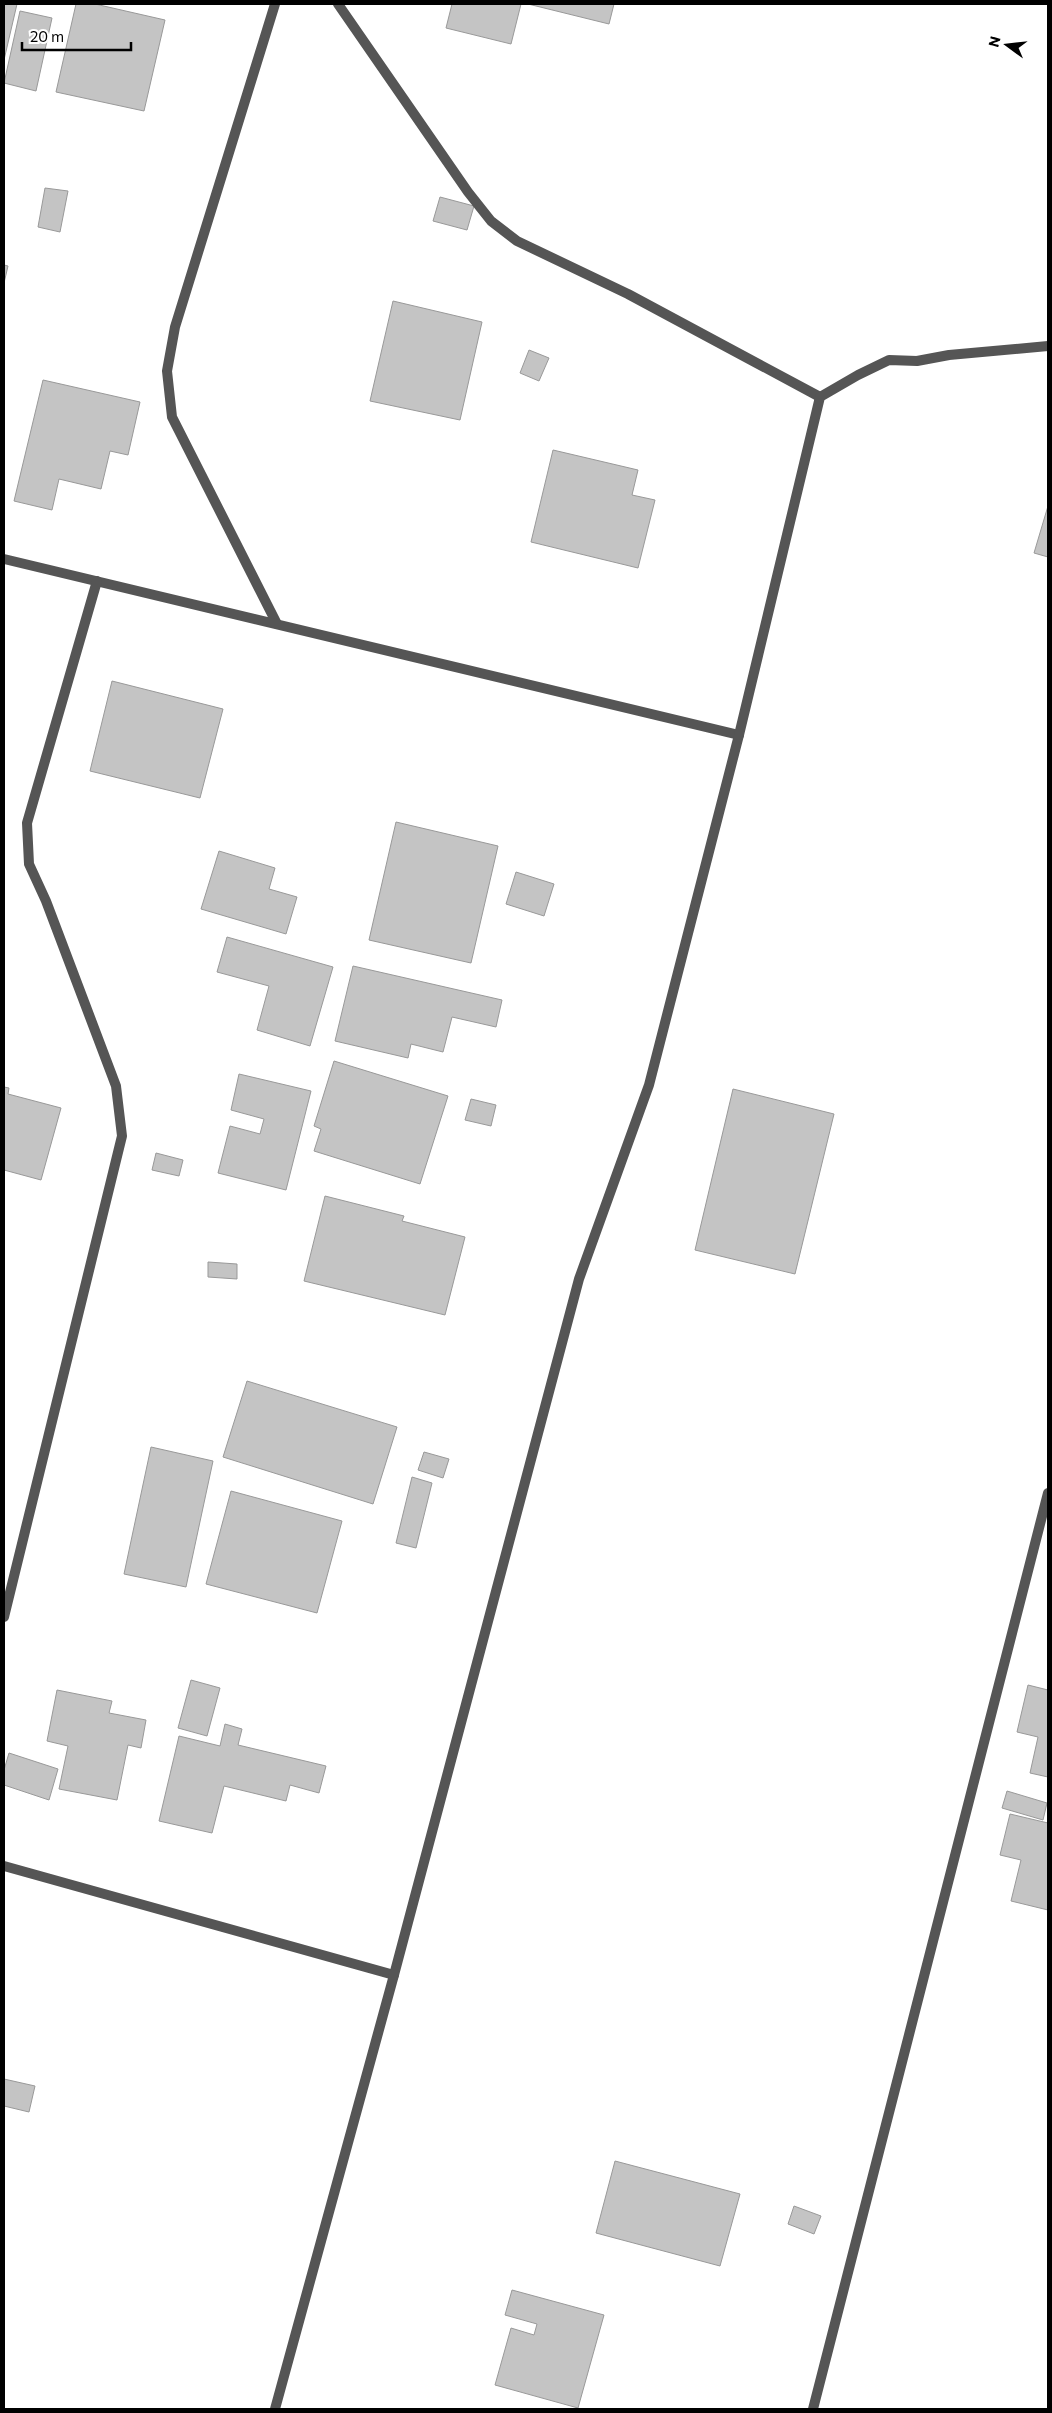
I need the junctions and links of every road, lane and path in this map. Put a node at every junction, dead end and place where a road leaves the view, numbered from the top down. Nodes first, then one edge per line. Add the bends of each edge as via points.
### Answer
1 (275, 4) edge
2 (338, 4) edge
3 (1048, 346) edge
4 (820, 397) junction
5 (4, 559) edge
6 (97, 581) junction
7 (277, 624) junction
8 (739, 734) junction
9 (1048, 1493) edge
10 (4, 1617) edge
11 (4, 1866) edge
12 (394, 1975) junction
13 (274, 2409) edge
14 (813, 2409) edge

1 - 7 street via 175,327 167,371 172,417
2 - 4 street via 491,221 517,242 628,294
3 - 4 street via 916,361 889,360
4 - 8 street
5 - 6 street
6 - 7 street
6 - 10 street via 27,823 29,864 116,1086 122,1136
7 - 8 street
8 - 12 street via 649,1085 579,1279
9 - 14 street
11 - 12 street
12 - 13 street

